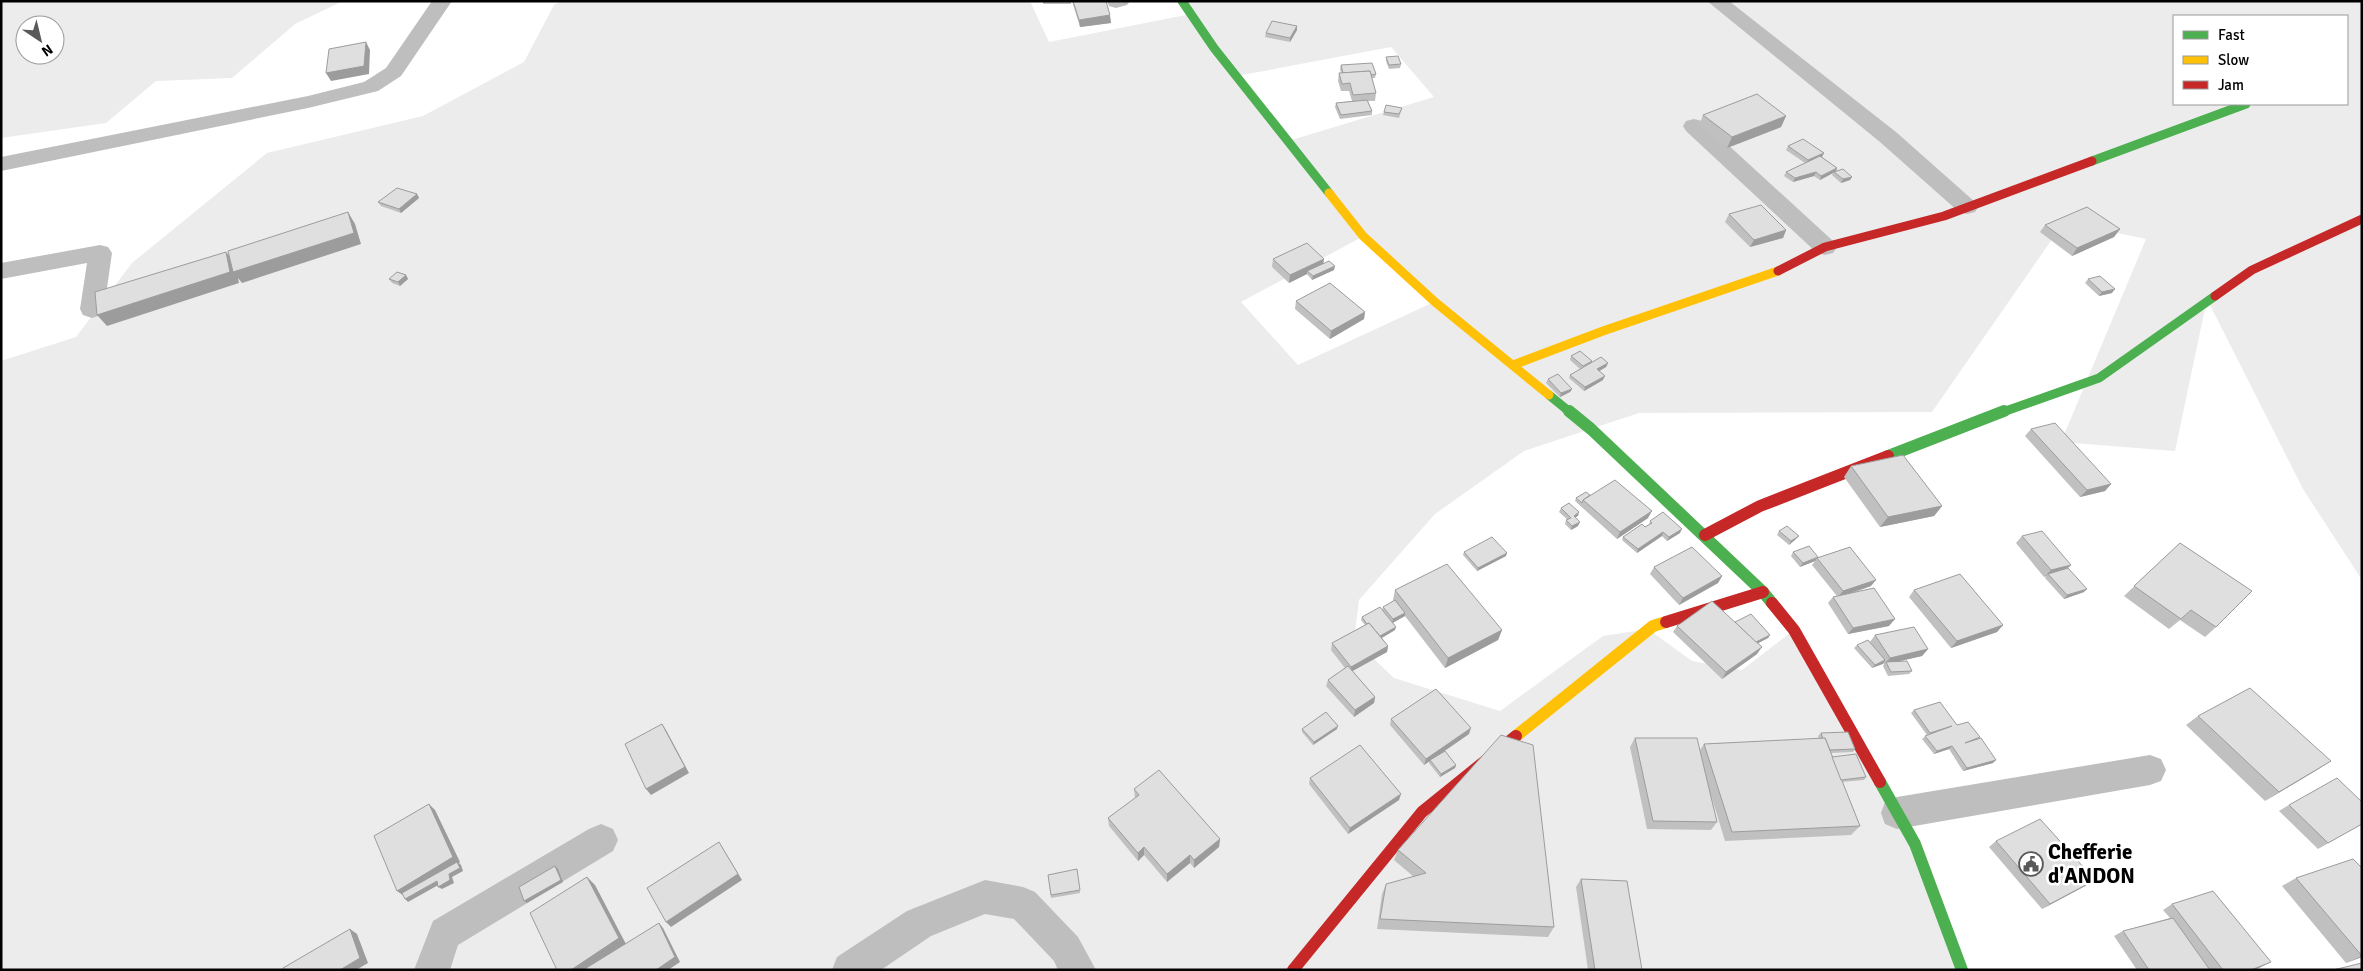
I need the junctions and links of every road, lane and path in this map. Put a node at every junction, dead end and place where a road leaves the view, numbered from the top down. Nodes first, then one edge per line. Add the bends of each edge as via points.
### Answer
1 (442, 1) edge
2 (1182, 1) edge
3 (1717, 1) edge
4 (2243, 105) edge
5 (1694, 126) dead end
6 (1, 164) edge
7 (1967, 207) junction
8 (2362, 219) edge
9 (1825, 247) junction
10 (1, 272) edge
11 (92, 310) dead end
12 (1513, 366) junction
13 (1705, 535) junction
14 (1763, 592) junction
15 (2150, 770) dead end
16 (1897, 813) junction
17 (601, 840) dead end
18 (432, 970) edge
19 (850, 970) edge
20 (1078, 970) edge
21 (1293, 970) edge
22 (1962, 970) edge

1 - 6 street via 394,72 371,87
2 - 12 street via 1214,48 1363,236 1434,302
3 - 7 street via 1888,137
4 - 7 street
5 - 9 street
7 - 9 street
8 - 13 street via 2252,270 2099,378 1982,419 1760,506
9 - 12 street via 1781,270 1603,331
10 - 11 street via 100,253
12 - 13 street via 1591,429
13 - 14 street
14 - 16 street via 1794,630
14 - 21 street via 1653,626 1422,812
15 - 16 street
16 - 22 street via 1915,844
17 - 18 street via 445,932
19 - 20 street via 919,923 985,896 1023,904 1066,949

